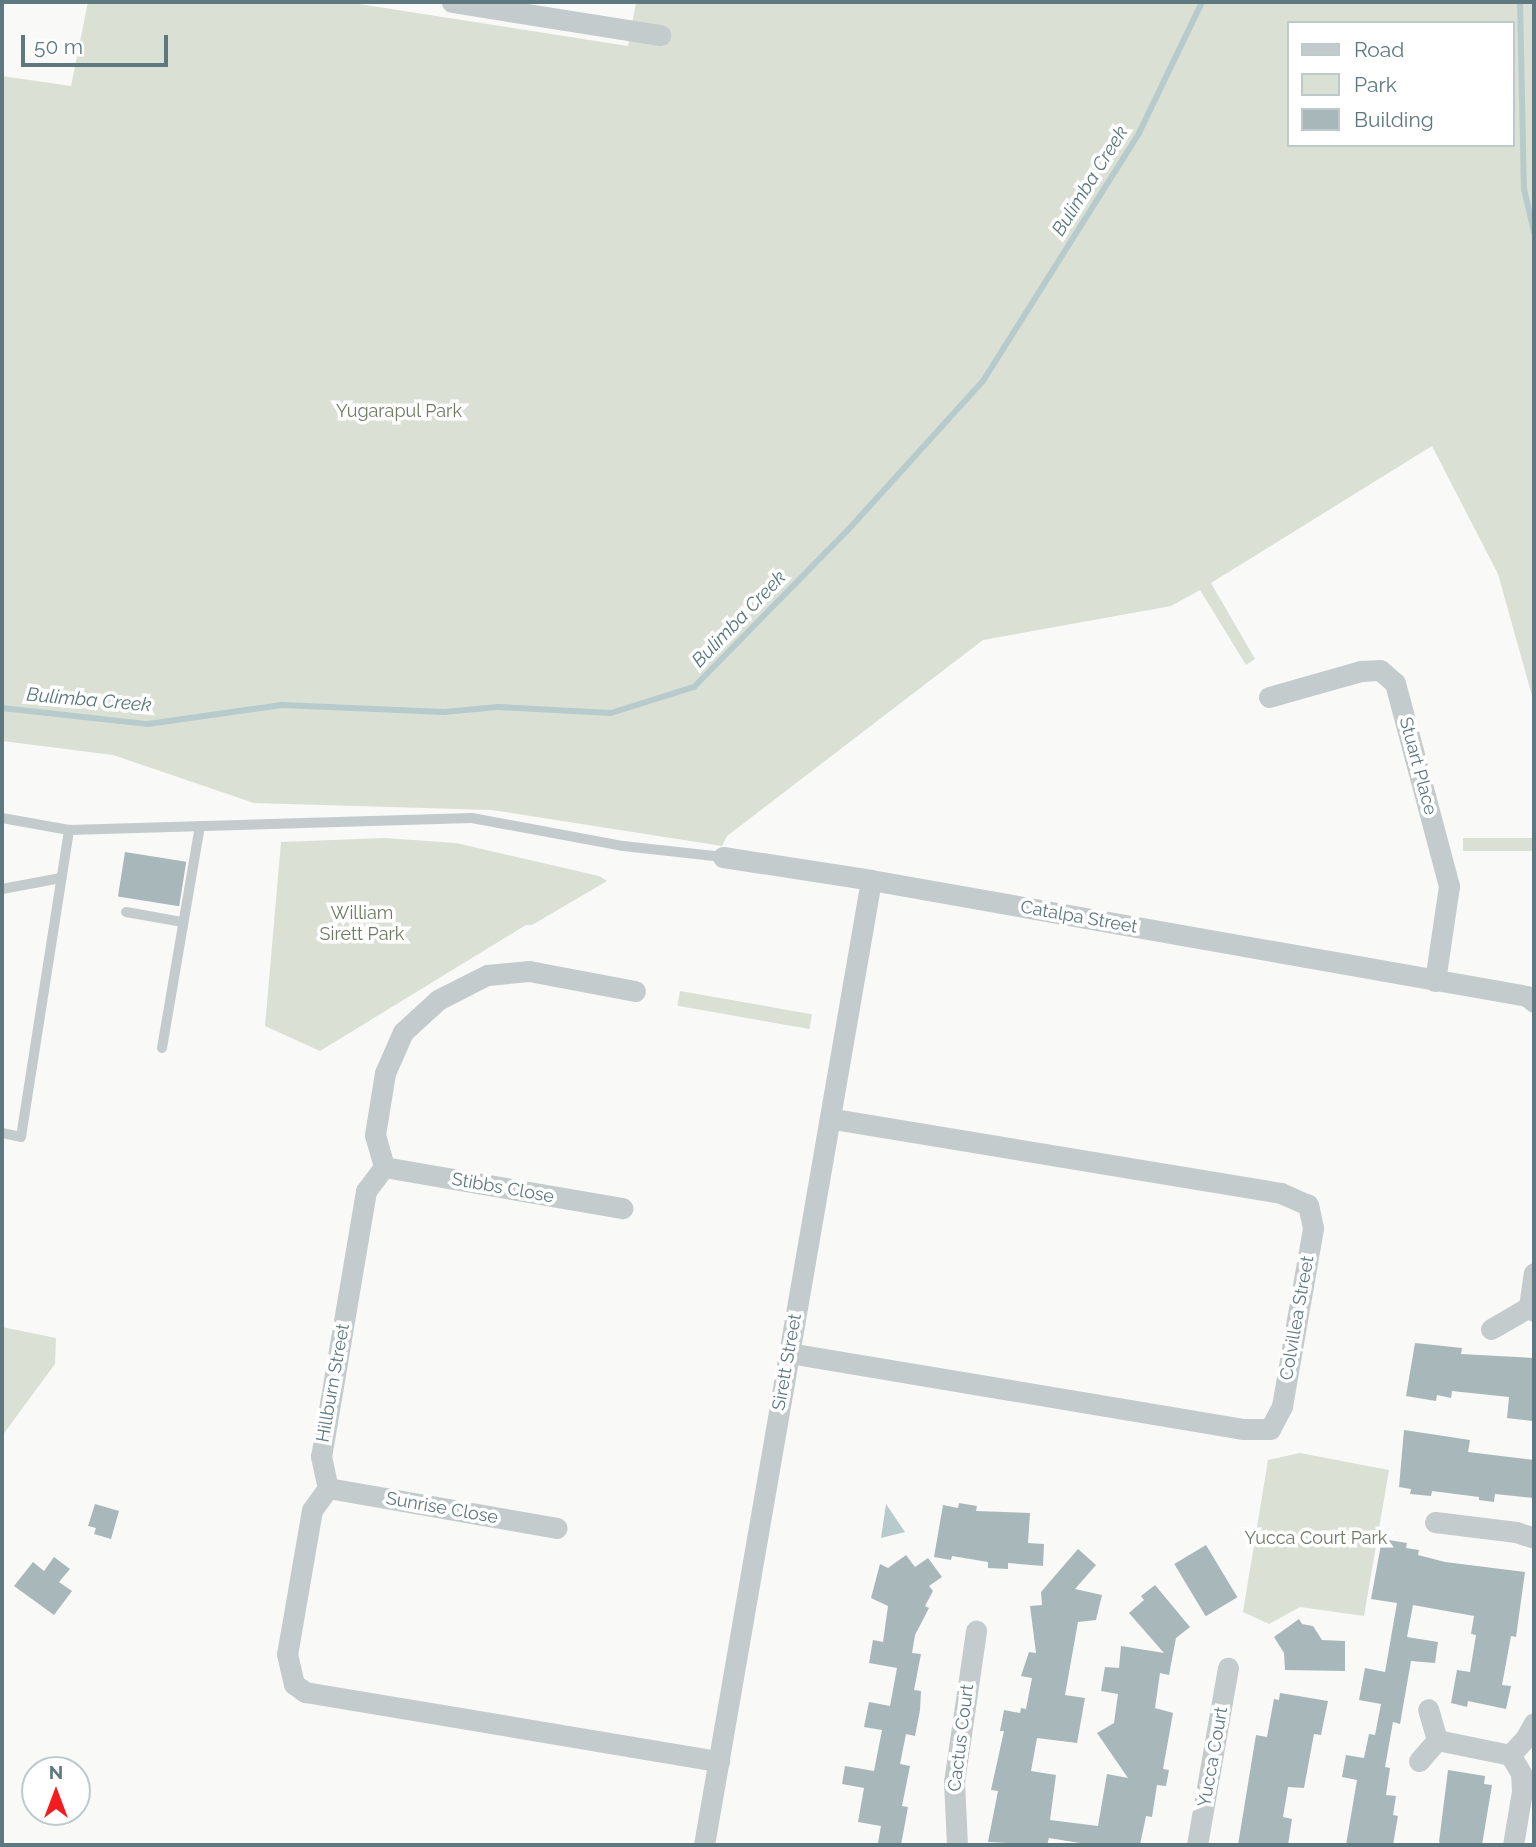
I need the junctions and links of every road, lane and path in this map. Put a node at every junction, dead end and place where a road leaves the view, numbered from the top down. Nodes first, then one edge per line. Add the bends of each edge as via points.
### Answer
1 (452, 2) edge
2 (660, 35) dead end
3 (1269, 696) dead end
4 (2, 818) edge
5 (200, 826) junction
6 (69, 830) junction
7 (723, 857) joint
8 (61, 878) junction
9 (871, 880) junction
10 (2, 889) edge
11 (125, 912) dead end
12 (183, 922) junction
13 (1435, 981) junction
14 (635, 991) dead end
15 (1534, 1002) edge
16 (162, 1048) dead end
17 (830, 1118) junction
18 (2, 1133) edge
19 (384, 1167) junction
20 (622, 1208) dead end
21 (1534, 1273) edge
22 (1532, 1309) edge
23 (1490, 1329) dead end
24 (789, 1353) junction
25 (328, 1488) junction
26 (1435, 1522) dead end
27 (557, 1528) dead end
28 (1534, 1538) edge
29 (976, 1631) dead end
30 (1228, 1668) dead end
31 (1428, 1709) dead end
32 (1534, 1723) edge
33 (1437, 1740) junction
34 (1510, 1755) junction
35 (719, 1761) junction
36 (1419, 1761) dead end
37 (704, 1845) edge
38 (957, 1845) edge
39 (1197, 1845) edge
40 (1513, 1845) edge

1 - 2 street
3 - 13 street, Stuart Place via 1361,671 1380,670 1395,683 1449,886
4 - 6 lane
5 - 6 lane
5 - 7 lane via 472,818 623,846
5 - 12 lane
6 - 8 lane
7 - 9 street, Catalpa Street
8 - 10 lane
8 - 18 lane via 21,1137
9 - 13 street, Catalpa Street
9 - 17 street, Sirett Street
11 - 12 lane
12 - 16 lane
13 - 15 street, Catalpa Street via 1527,996
14 - 19 street via 529,971 487,975 438,1000 403,1032 385,1073 375,1135
17 - 24 street, Sirett Street
17 - 24 street, Colvillea Street via 1281,1193 1308,1205 1314,1228 1282,1406 1270,1429 1244,1429
19 - 20 street, Stibbs Close
19 - 25 street, Hillburn Street via 366,1191 321,1456
21 - 22 street
22 - 23 street
24 - 35 street, Sirett Street
25 - 27 street, Sunrise Close
25 - 35 street via 312,1510 287,1654 295,1684 305,1692
26 - 28 street
29 - 38 street, Cactus Court via 954,1782
30 - 39 street, Yucca Court
31 - 33 street
32 - 34 street
33 - 34 street
33 - 36 street
34 - 40 street via 1521,1773 1522,1791
35 - 37 street, Sirett Street

